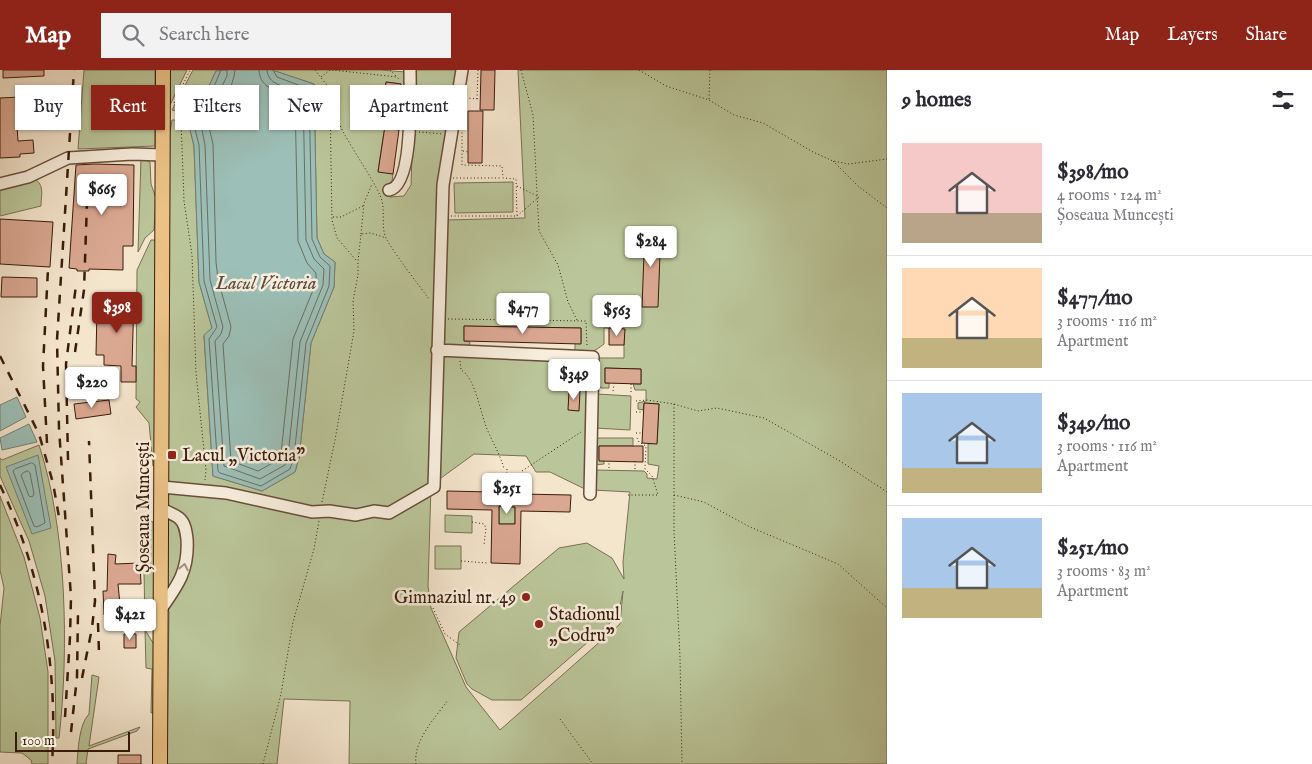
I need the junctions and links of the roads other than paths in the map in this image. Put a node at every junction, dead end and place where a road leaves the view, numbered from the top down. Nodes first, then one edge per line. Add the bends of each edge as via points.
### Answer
1 (163, 70) edge
2 (410, 70) edge
3 (462, 70) edge
4 (163, 155) junction
5 (0, 184) edge
6 (390, 190) dead end
7 (437, 350) junction
8 (162, 487) junction
9 (590, 494) dead end
10 (162, 509) junction
11 (161, 609) junction
12 (160, 764) edge

1 - 4 main road, Șoseaua Muncești
2 - 6 lane via 408,156 398,185
3 - 7 lane via 444,185
4 - 5 lane via 68,158 28,177
4 - 8 main road, Șoseaua Muncești
7 - 8 lane via 434,486 389,513 312,512 226,492
7 - 9 lane via 593,357
8 - 10 main road, Șoseaua Muncești
10 - 11 main road, Șoseaua Muncești
11 -> 10 lane via 178,585 188,551 184,523
11 - 12 main road, Șoseaua Muncești

